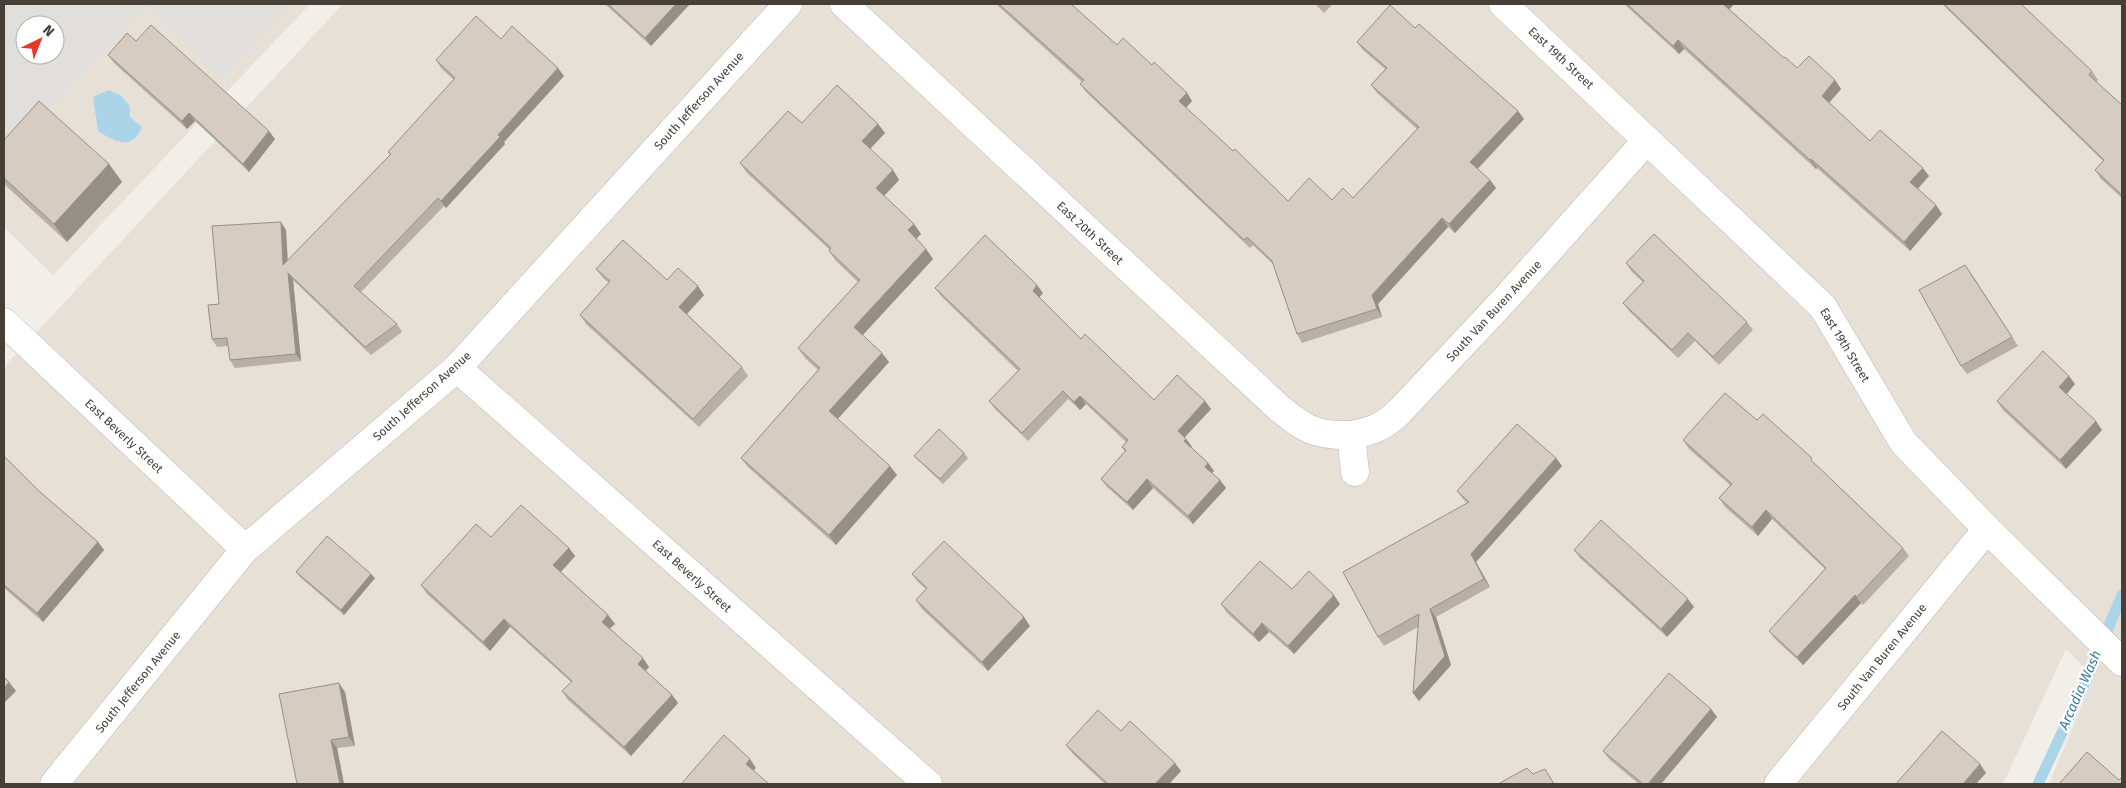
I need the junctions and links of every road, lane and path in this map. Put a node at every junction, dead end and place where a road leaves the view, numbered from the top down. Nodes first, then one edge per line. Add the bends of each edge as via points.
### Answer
1 (788, 4) edge
2 (844, 4) edge
3 (1504, 4) edge
4 (1647, 140) junction
5 (4, 322) edge
6 (457, 368) junction
7 (1351, 435) junction
8 (1355, 472) dead end
9 (1987, 529) junction
10 (245, 549) junction
11 (2122, 662) edge
12 (64, 781) edge
13 (928, 784) edge
14 (1778, 784) edge

1 - 6 street, South Jefferson Avenue
2 - 7 street, East 20th Street via 1278,407 1300,425 1315,432
3 - 4 street, East 19th Street
4 - 7 street, South Van Buren Avenue via 1510,295 1400,411 1386,424
4 - 9 street, East 19th Street via 1823,307 1903,442
5 - 10 street, East Beverly Street
6 - 10 street, South Jefferson Avenue
6 - 13 street, East Beverly Street
7 - 8 street
9 - 11 street, East 19th Street
9 - 14 street, South Van Buren Avenue
10 - 12 street, South Jefferson Avenue

